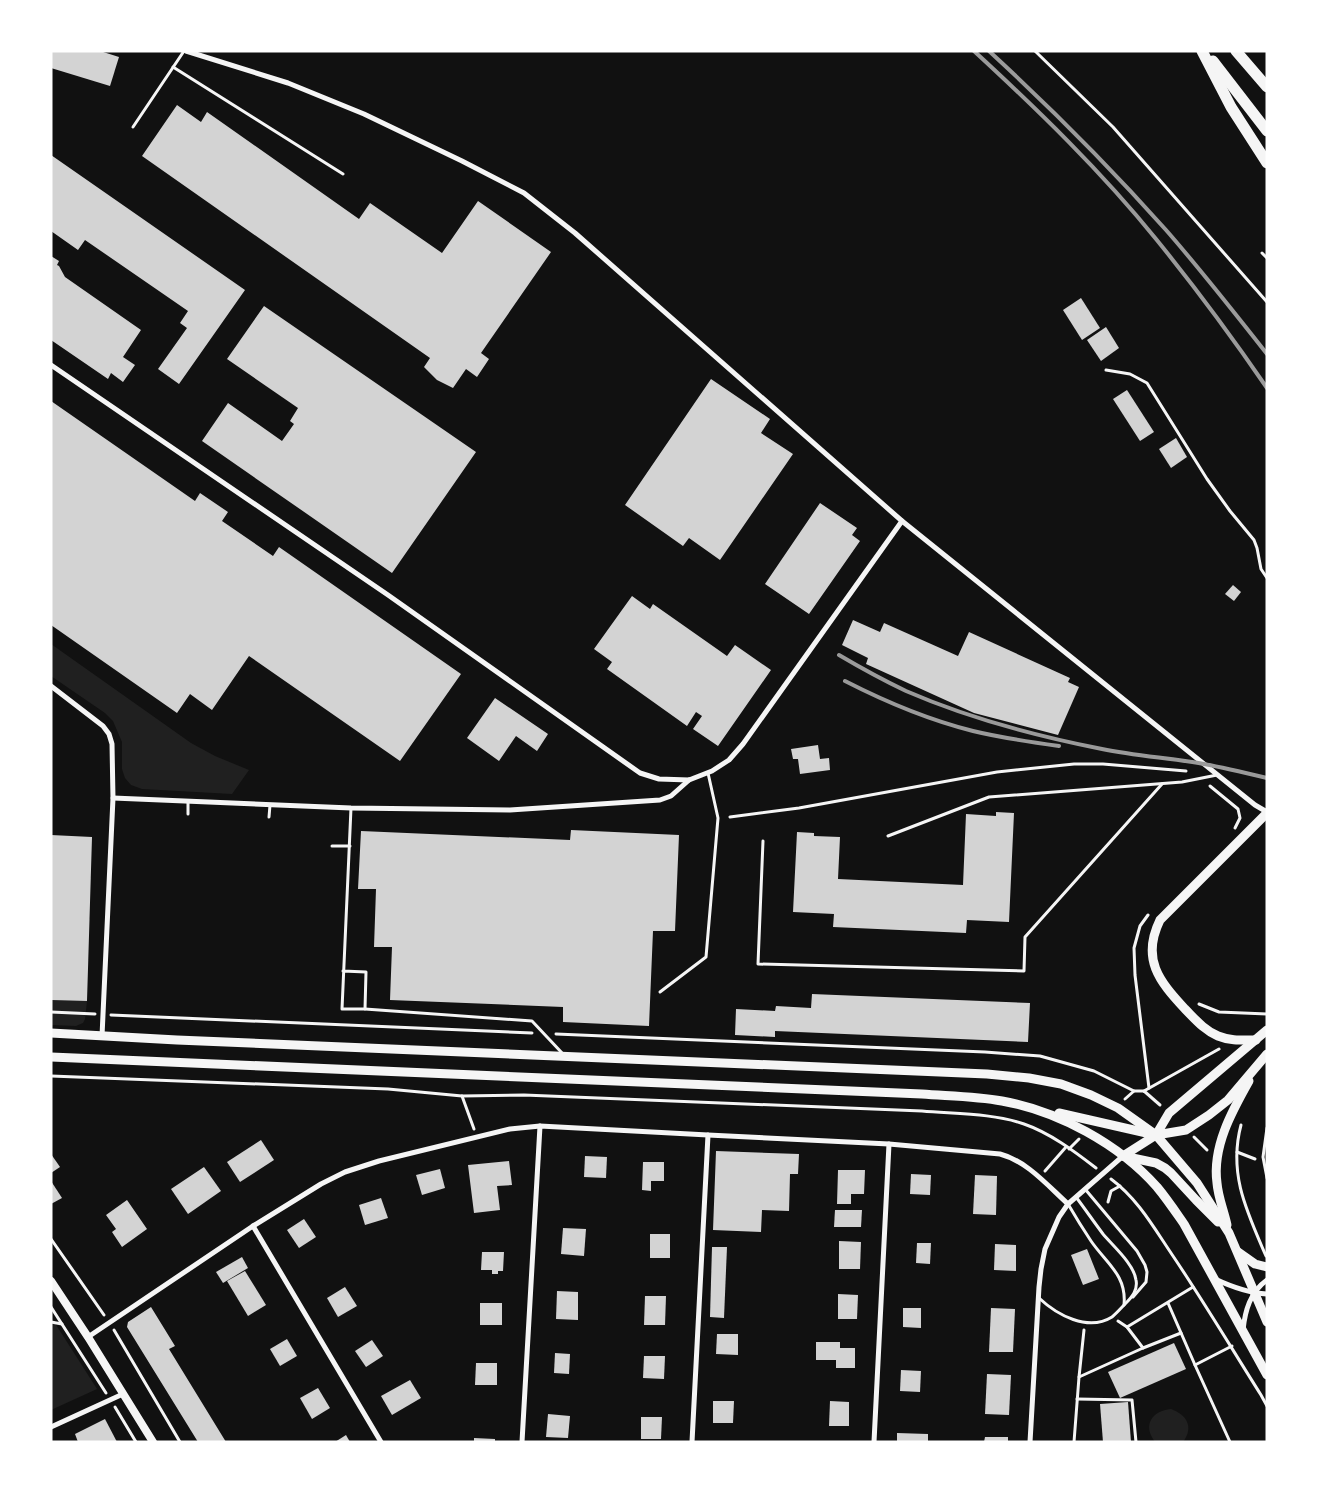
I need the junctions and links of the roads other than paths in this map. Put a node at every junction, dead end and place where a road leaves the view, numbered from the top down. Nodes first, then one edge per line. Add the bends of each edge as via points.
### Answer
1 (185, 51) edge
2 (1204, 51) edge
3 (1236, 51) edge
4 (173, 67) junction
5 (1267, 87) edge
6 (133, 127) dead end
7 (1267, 131) edge
8 (1267, 163) edge
9 (343, 174) dead end
10 (1262, 253) dead end
11 (1267, 258) edge
12 (51, 365) edge
13 (1106, 370) dead end
14 (902, 521) junction
15 (1267, 578) edge
16 (51, 686) edge
17 (708, 772) junction
18 (1217, 775) junction
19 (689, 780) junction
20 (1162, 784) junction
21 (113, 798) junction
22 (188, 801) junction
23 (270, 805) junction
24 (351, 808) junction
25 (1267, 813) edge
26 (188, 814) dead end
27 (269, 817) dead end
28 (888, 836) dead end
29 (762, 841) dead end
30 (332, 846) dead end
31 (350, 846) junction
32 (343, 971) junction
33 (660, 992) dead end
34 (365, 1009) junction
35 (1267, 1030) edge
36 (51, 1033) edge
37 (102, 1036) junction
38 (1256, 1040) junction
39 (1267, 1054) edge
40 (565, 1056) junction
41 (51, 1057) edge
42 (1258, 1065) junction
43 (1023, 1106) junction
44 (540, 1126) junction
45 (1267, 1128) edge
46 (708, 1135) junction
47 (1156, 1135) junction
48 (889, 1144) junction
49 (1123, 1156) junction
50 (1267, 1178) edge
51 (1085, 1189) junction
52 (1076, 1197) junction
53 (1068, 1204) junction
54 (253, 1226) junction
55 (1229, 1233) junction
56 (1237, 1251) junction
57 (1267, 1267) edge
58 (1215, 1279) junction
59 (1267, 1280) edge
60 (51, 1281) edge
61 (1255, 1293) junction
62 (1267, 1294) edge
63 (1038, 1298) junction
64 (1124, 1306) junction
65 (1267, 1322) edge
66 (1245, 1335) junction
67 (88, 1337) junction
68 (1267, 1375) edge
69 (123, 1394) junction
70 (51, 1427) edge
71 (153, 1442) edge
72 (381, 1442) edge
73 (522, 1442) edge
74 (692, 1442) edge
75 (874, 1442) edge
76 (1030, 1442) edge

1 - 4 lane
1 - 14 street via 288,83 364,114 524,193 576,233
2 - 7 highway
2 - 8 highway via 1231,107
3 - 5 highway
4 - 6 lane
4 - 9 lane
10 - 11 lane
12 - 19 street via 388,595 640,773 659,779
13 - 15 lane via 1130,374 1147,383 1207,479 1254,540 1261,569
14 - 17 street via 743,744 729,760
14 - 18 street
16 - 21 street via 109,734
17 - 19 street
17 - 33 lane via 718,818 706,957
18 - 20 lane
18 - 25 street
19 - 24 street via 671,796 653,801 510,810
20 - 28 lane via 989,797
20 - 29 lane via 1025,937 1024,971 758,964
21 - 22 street
21 - 37 street
22 - 23 street
22 - 26 lane
23 - 24 street
23 - 27 lane
24 - 31 lane
25 - 38 main road via 1160,920 1153,938 1152,958 1167,989 1203,1027 1231,1040
30 - 31 lane
31 - 32 lane
32 - 34 lane via 366,972
32 - 34 lane via 342,1009
34 - 40 lane via 532,1020
35 - 38 main road
36 - 37 main road
37 - 40 main road
38 - 47 main road via 1168,1113
39 - 42 main road
40 - 47 main road via 1029,1078 1061,1084 1091,1095 1116,1107
41 - 43 main road via 912,1094 978,1098
42 - 47 main road via 1228,1100 1209,1115 1186,1130
42 - 55 main road via 1232,1113 1218,1153 1216,1183
43 - 47 main road
43 - 49 main road via 1068,1122
44 - 46 street
44 - 54 street via 510,1129 379,1160 321,1184
44 - 73 street
45 - 50 lane via 1263,1157
46 - 48 street
46 - 74 street
47 - 49 main road
47 - 55 main road via 1197,1183
48 - 53 street via 1008,1156
48 - 75 street
49 - 51 street
49 - 55 main road via 1165,1168
49 - 58 main road via 1171,1205
51 - 52 street
51 - 64 lane via 1145,1265 1147,1278 1143,1287
52 - 53 street
52 - 64 lane via 1134,1273 1136,1288
53 - 63 street via 1045,1249
53 - 64 lane via 1091,1242 1121,1280
54 - 67 street
54 - 72 street
55 - 56 main road
56 - 57 main road via 1255,1264
56 - 61 main road
58 - 61 street
58 - 66 main road
59 - 61 street
60 - 67 street
61 - 62 street
61 - 65 main road
61 - 66 street via 1244,1317
63 - 64 lane via 1066,1316 1086,1322 1103,1321
63 - 76 street
66 - 68 main road
67 - 69 street
69 - 70 street
69 - 71 street

